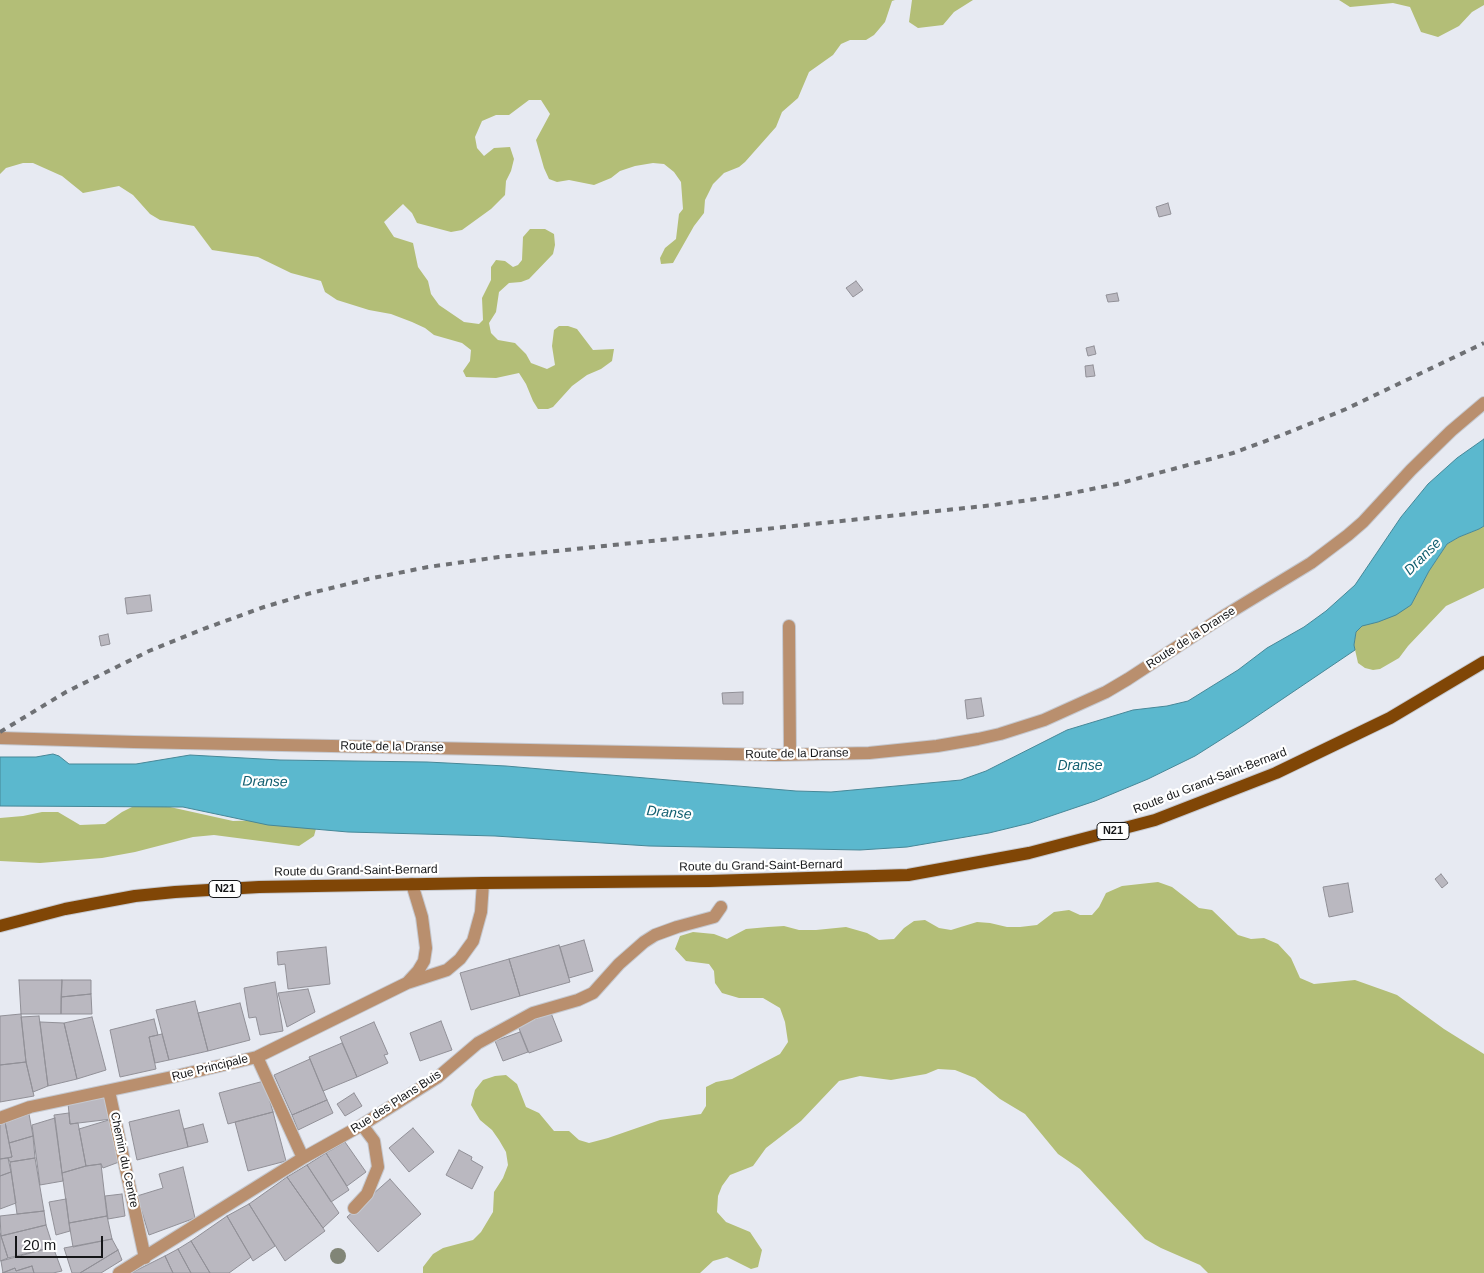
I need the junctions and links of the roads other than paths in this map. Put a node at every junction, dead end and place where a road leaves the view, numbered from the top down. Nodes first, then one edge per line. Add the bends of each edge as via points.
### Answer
1 (1484, 403) edge
2 (789, 626) dead end
3 (1484, 662) edge
4 (0, 738) edge
5 (790, 754) junction
6 (483, 883) junction
7 (412, 884) junction
8 (721, 907) dead end
9 (0, 926) edge
10 (407, 983) junction
11 (257, 1057) junction
12 (109, 1091) junction
13 (0, 1118) edge
14 (362, 1125) junction
15 (303, 1158) junction
16 (354, 1208) dead end
17 (145, 1258) junction
18 (119, 1273) edge

1 - 5 street, Route de la Dranse via 1432,449 1337,544 1106,692 1037,722 971,741 869,753
2 - 5 street
3 - 6 main road, Route du Grand-Saint-Bernard / N21 via 1390,718 1276,773 1155,820 1029,853 908,875
4 - 5 street, Route de la Dranse
6 - 7 main road, Route du Grand-Saint-Bernard / N21
6 - 10 street, Rue Principale via 481,912 468,950 447,970
7 - 9 main road, Route du Grand-Saint-Bernard / N21 via 259,887 135,896 65,908
7 - 10 street, Rue Principale via 422,917 426,948 424,961
8 - 14 street, Rue des Plans Buis via 714,917 677,927 644,942 618,964 593,993 533,1013 499,1031 478,1043 438,1077
10 - 11 street, Rue Principale
11 - 12 street, Rue Principale
11 - 15 street
12 - 13 street, Rue Principale via 30,1107
12 - 17 street, Chemin du Centre
14 - 15 street, Rue des Plans Buis
14 - 16 street via 374,1141 378,1167 366,1194
15 - 17 street, Rue des Plans Buis
17 - 18 street, Rue des Plans Buis

